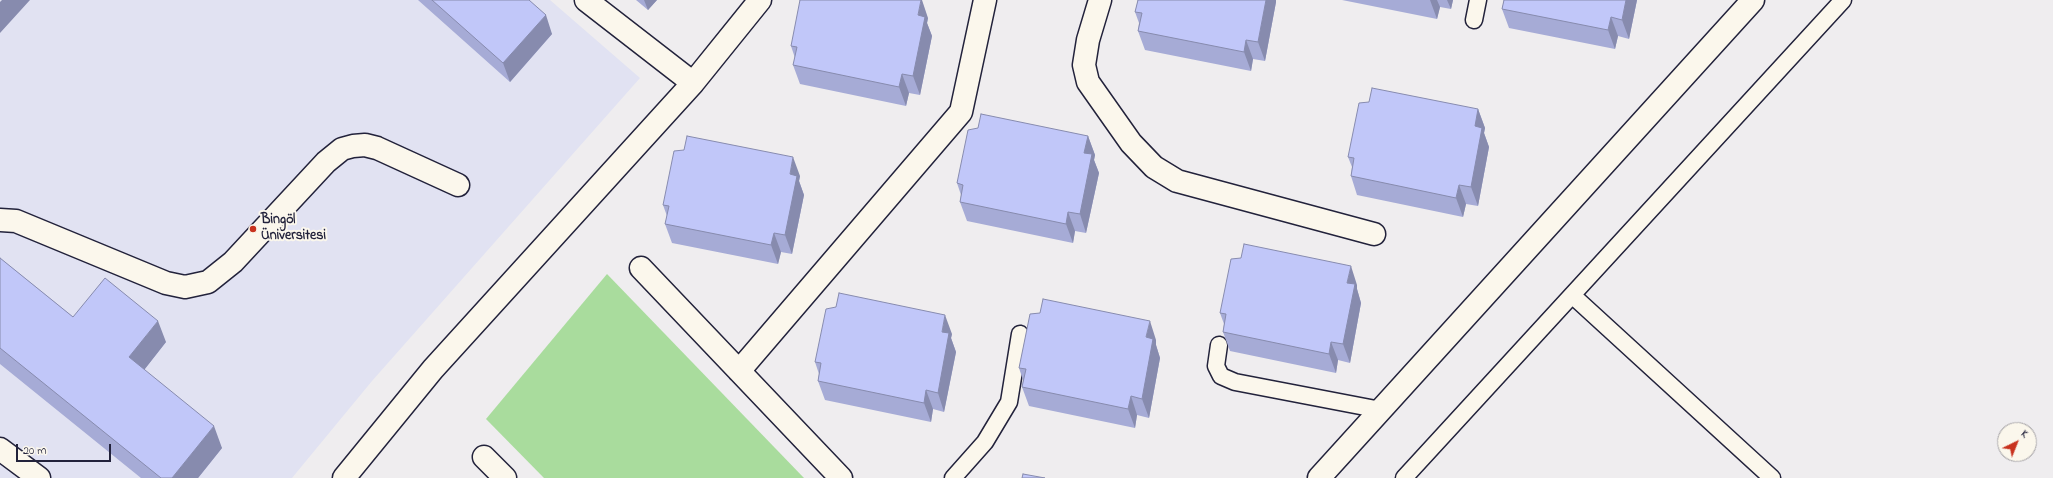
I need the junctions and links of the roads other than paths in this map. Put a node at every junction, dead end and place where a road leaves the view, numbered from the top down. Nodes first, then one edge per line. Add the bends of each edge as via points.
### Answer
1 (586, 0) edge
2 (760, 0) edge
3 (985, 0) edge
4 (1100, 0) edge
5 (1478, 0) edge
6 (1753, 0) edge
7 (1844, 0) edge
8 (1474, 20) dead end
9 (693, 83) junction
10 (458, 185) dead end
11 (0, 220) edge
12 (1374, 234) dead end
13 (641, 268) dead end
14 (1572, 296) junction
15 (1020, 334) dead end
16 (1219, 345) dead end
17 (739, 371) junction
18 (1381, 410) junction
19 (0, 448) edge
20 (484, 457) dead end
21 (39, 478) edge
22 (344, 478) edge
23 (505, 478) edge
24 (841, 478) edge
25 (953, 478) edge
26 (1319, 478) edge
27 (1404, 478) edge
28 (1772, 478) edge

1 - 9 street
2 - 9 street
3 - 17 street via 961,112
4 - 12 street via 1088,40 1084,65 1088,82 1130,143 1154,167 1176,181
5 - 8 lane
6 - 18 street
7 - 14 lane
9 - 22 street via 433,369
10 - 11 street via 377,148 365,145 342,149 326,162 233,262 208,282 185,287 166,282 16,221
13 - 17 street
14 - 27 lane
14 - 28 lane
15 - 25 lane via 1009,402 985,442
16 - 18 lane via 1216,366 1221,376 1235,382
17 - 24 street
18 - 26 street
19 - 21 street
20 - 23 street

